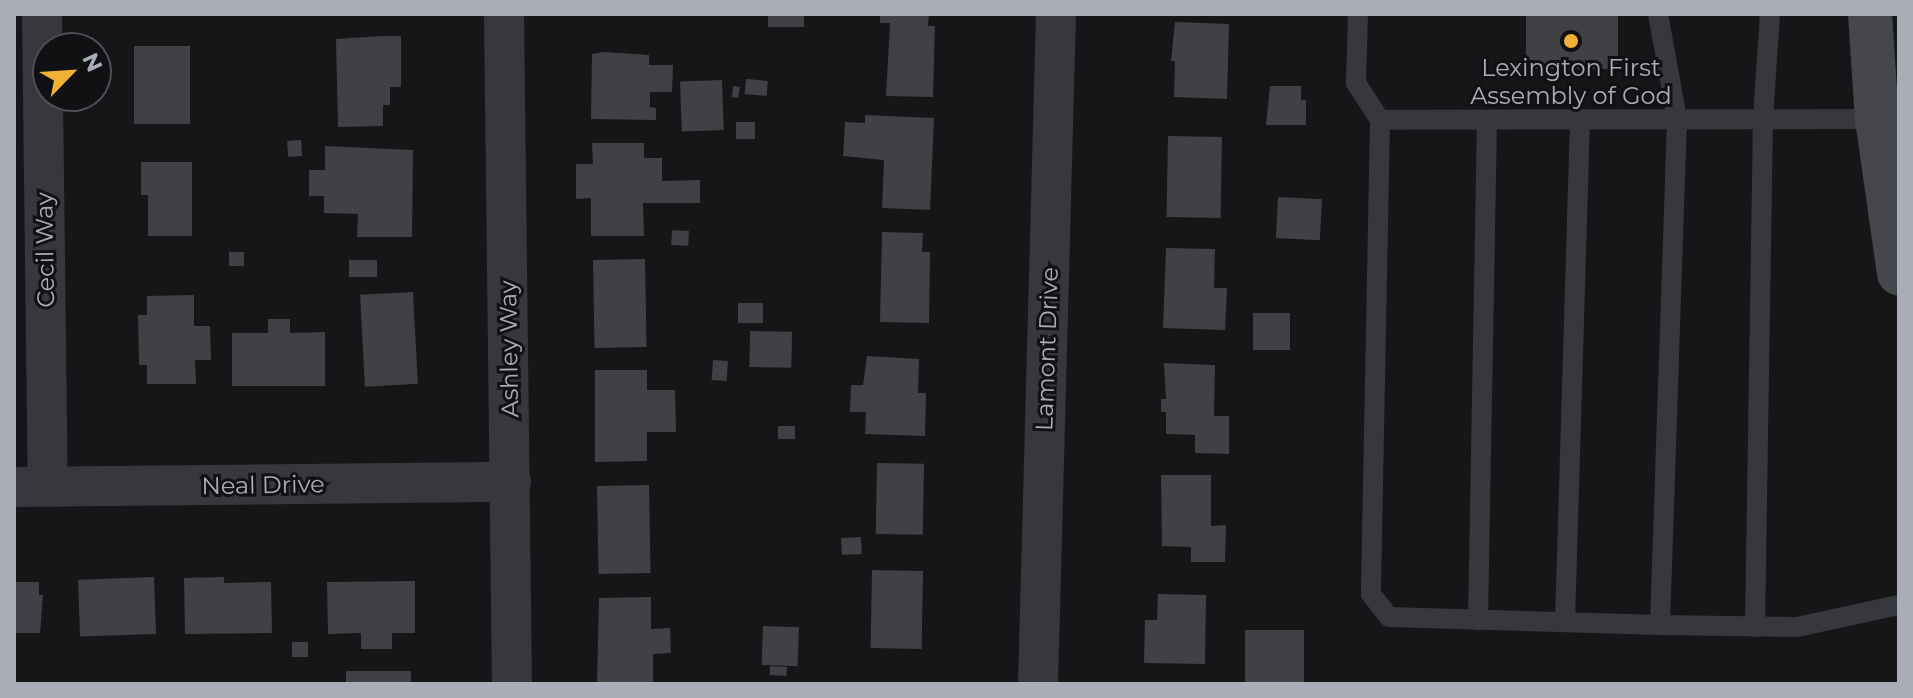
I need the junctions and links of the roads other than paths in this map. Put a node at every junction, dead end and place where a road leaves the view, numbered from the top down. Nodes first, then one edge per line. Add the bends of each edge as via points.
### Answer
1 (42, 14) edge
2 (504, 14) edge
3 (1056, 14) edge
4 (1358, 14) edge
5 (1658, 14) edge
6 (1770, 14) edge
7 (1876, 23) edge
8 (1580, 119) junction
9 (1677, 119) junction
10 (1763, 119) junction
11 (1877, 119) junction
12 (1380, 120) junction
13 (1487, 120) junction
14 (1899, 273) edge
15 (511, 482) junction
16 (31, 487) edge
17 (1899, 605) edge
18 (1478, 620) junction
19 (1565, 622) junction
20 (1660, 625) junction
21 (1755, 627) junction
22 (512, 684) edge
23 (1038, 684) edge

1 - 16 street, Cecil Way
2 - 15 street, Ashley Way
3 - 23 street, Lamont Drive
4 - 12 lane via 1356,83
5 - 9 lane
6 - 10 lane
7 - 11 street
8 - 9 lane
8 - 13 lane
8 - 19 lane
9 - 10 lane
9 - 20 lane
10 - 11 lane
10 - 21 lane
11 - 14 street
12 - 13 lane
12 - 18 lane via 1371,594 1389,617
13 - 18 lane
15 - 16 street, Neal Drive
15 - 22 street, Ashley Way
17 - 21 lane via 1797,627
18 - 19 lane
19 - 20 lane
20 - 21 lane

